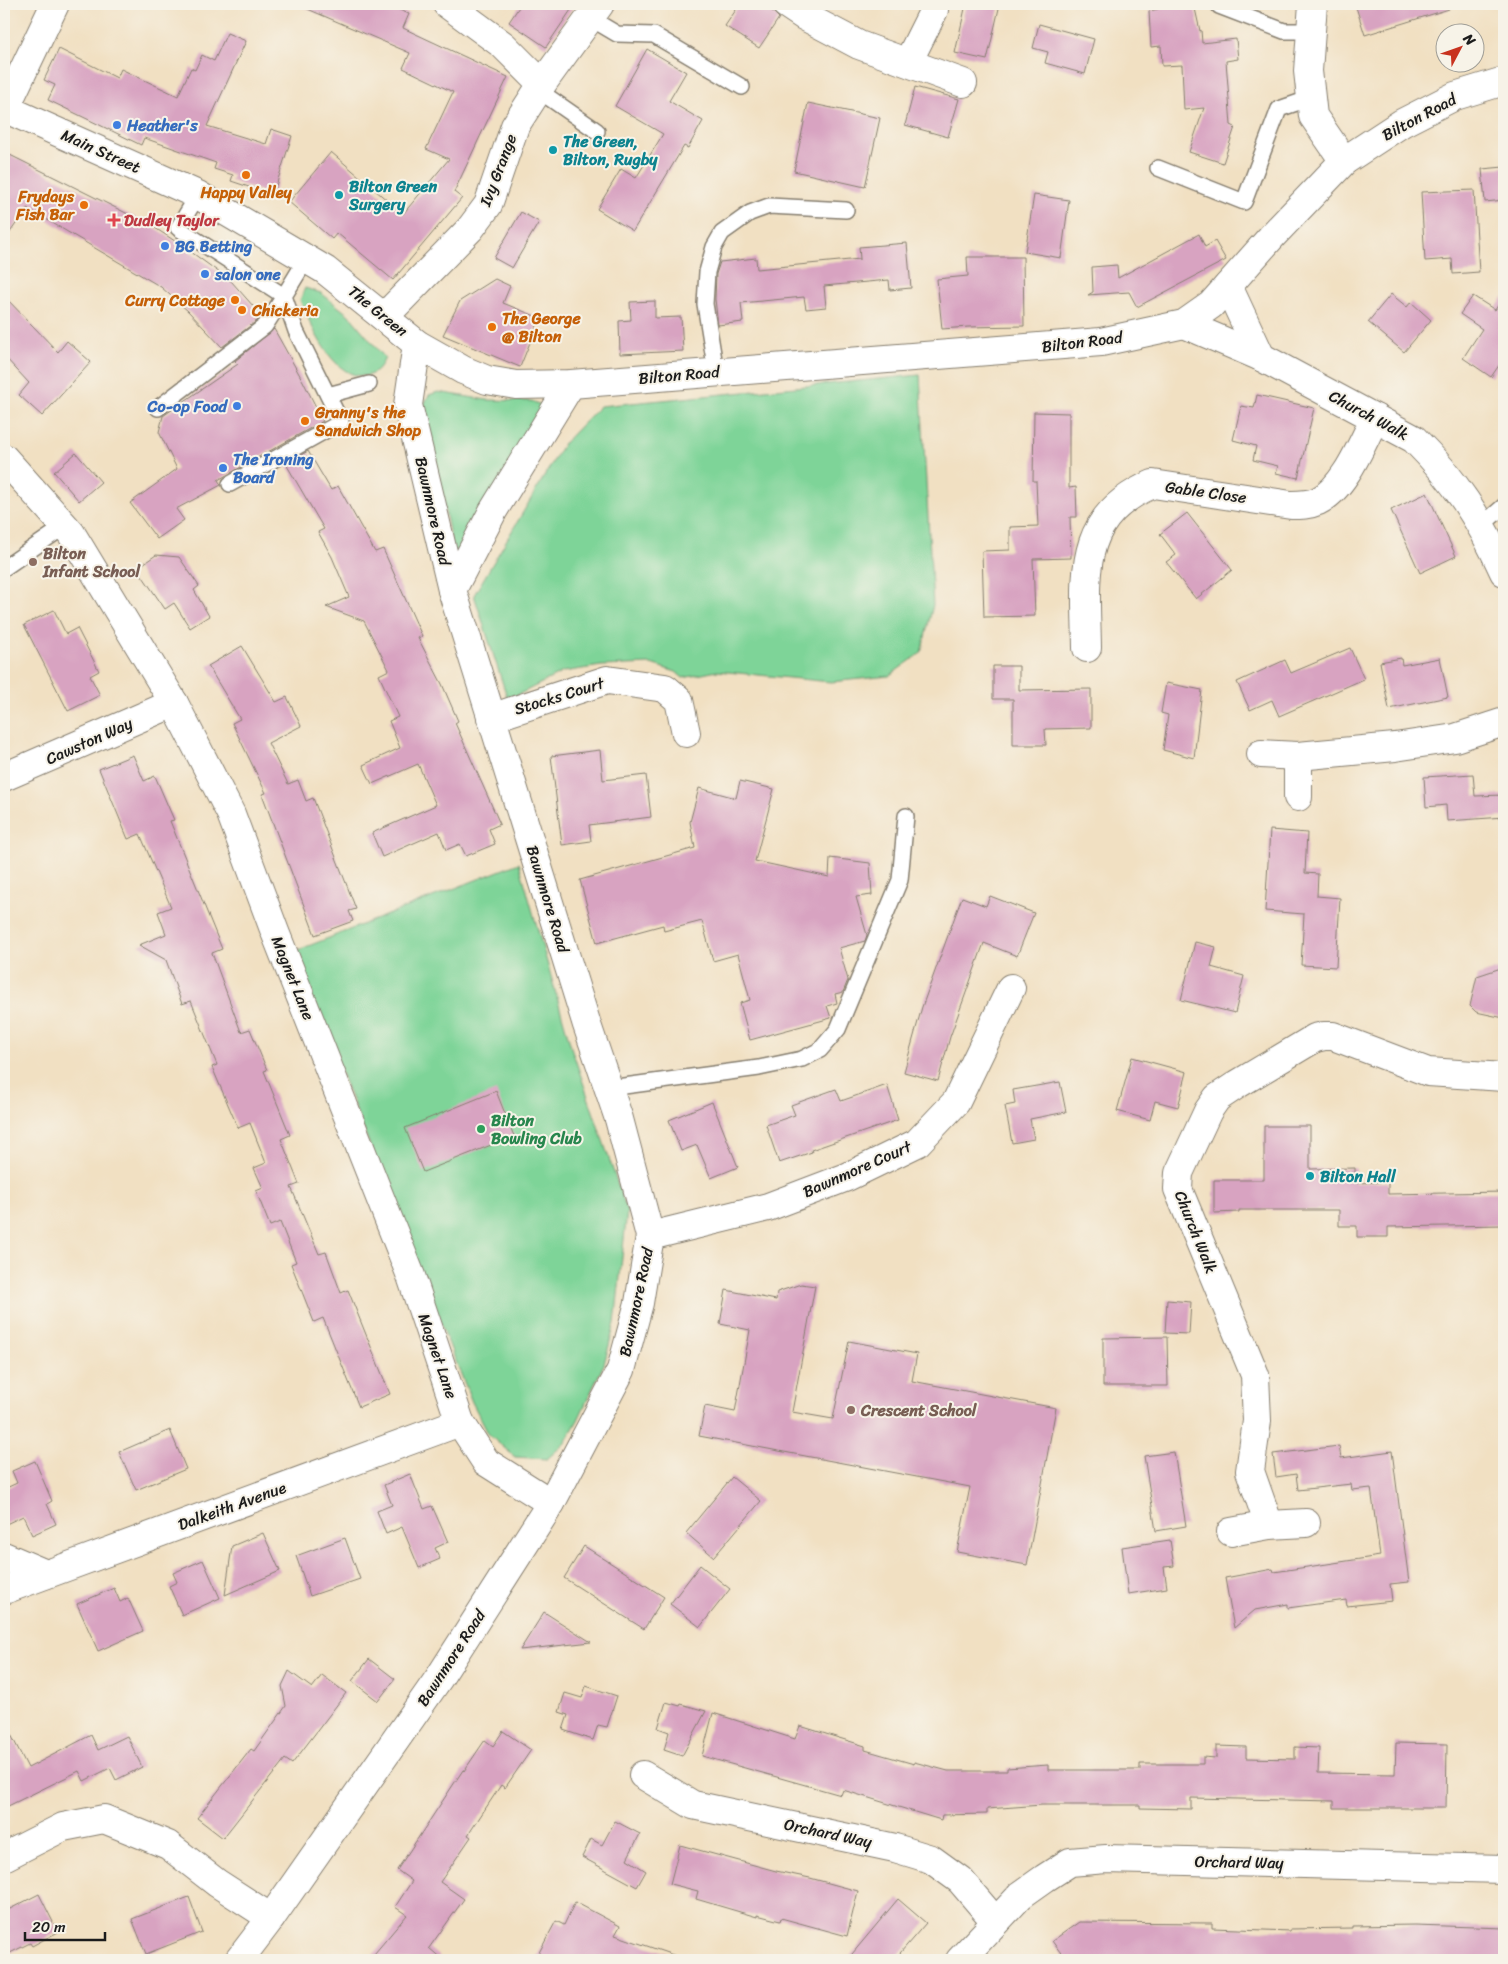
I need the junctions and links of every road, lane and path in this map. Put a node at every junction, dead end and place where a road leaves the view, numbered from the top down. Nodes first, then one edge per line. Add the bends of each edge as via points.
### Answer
1 (55, 4) edge
2 (447, 4) edge
3 (786, 4) edge
4 (1218, 4) edge
5 (1313, 4) edge
6 (934, 10) dead end
7 (595, 11) edge
8 (1311, 31) junction
9 (908, 62) junction
10 (1504, 81) edge
11 (963, 83) dead end
12 (540, 87) junction
13 (742, 87) dead end
14 (1311, 98) junction
15 (4, 109) edge
16 (597, 131) dead end
17 (1344, 161) junction
18 (1158, 168) dead end
19 (198, 195) junction
20 (846, 210) dead end
21 (307, 258) junction
22 (1228, 286) junction
23 (284, 296) junction
24 (385, 316) junction
25 (1184, 324) junction
26 (417, 344) junction
27 (1261, 358) junction
28 (716, 372) junction
29 (369, 384) dead end
30 (571, 384) junction
31 (328, 395) junction
32 (158, 408) dead end
33 (1375, 418) junction
34 (4, 458) edge
35 (230, 484) dead end
36 (1504, 506) edge
37 (1482, 525) junction
38 (65, 526) junction
39 (4, 568) edge
40 (1504, 572) edge
41 (452, 590) junction
42 (1087, 648) dead end
43 (174, 703) junction
44 (491, 718) junction
45 (1504, 722) edge
46 (686, 733) dead end
47 (1261, 754) dead end
48 (1298, 756) junction
49 (4, 777) edge
50 (1298, 797) dead end
51 (906, 816) dead end
52 (1011, 988) dead end
53 (1504, 1077) edge
54 (609, 1088) junction
55 (650, 1236) junction
56 (460, 1422) junction
57 (551, 1503) junction
58 (1306, 1523) dead end
59 (1269, 1525) junction
60 (1231, 1532) dead end
61 (4, 1556) edge
62 (46, 1574) junction
63 (4, 1590) edge
64 (643, 1775) dead end
65 (4, 1857) edge
66 (1504, 1869) edge
67 (271, 1918) junction
68 (995, 1921) junction
69 (240, 1960) edge
70 (960, 1960) edge

1 - 15 street
2 - 12 street via 503,45
3 - 9 street via 859,45
4 - 8 lane via 1284,31
5 - 8 street
6 - 9 street
7 - 12 street, Ivy Grange
7 - 13 lane via 616,34 654,35
8 - 14 street via 1308,71
9 - 11 street
10 - 17 street, Bilton Road via 1455,96 1402,123
12 - 16 lane
12 - 24 street, Ivy Grange via 515,126 488,204 470,229
14 - 17 street via 1313,116
14 - 18 lane via 1279,109 1244,202
15 - 19 street, Main Street
17 - 22 street, Bilton Road
19 - 21 street, The Green
19 - 23 lane via 178,228
20 - 28 lane via 769,206 750,213 722,233 707,272 705,304
21 - 23 lane
21 - 24 street, The Green
22 - 25 street, Bilton Road via 1211,305
22 - 27 street
23 - 31 lane via 296,331
23 - 32 lane via 265,326
24 - 26 street, The Green
25 - 27 street, Church Walk
25 - 28 street, Bilton Road via 1101,342
26 - 30 street, The Green via 487,380 516,385
26 - 41 street, Bawnmore Road via 408,405
27 - 33 street, Church Walk
28 - 30 street, Bilton Road
29 - 31 lane
30 - 41 street, Bawnmore Road via 493,511
31 - 35 lane via 341,422
33 - 37 street, Church Walk via 1414,439 1462,495
33 - 42 street, Gable Close via 1342,480 1318,501 1291,505 1153,484 1135,492 1117,506 1102,521 1093,539 1086,583
34 - 38 street, Magnet Lane
36 - 37 lane
37 - 40 street, Church Walk
38 - 39 lane
38 - 43 street, Magnet Lane via 99,575
41 - 44 street, Bawnmore Road
43 - 49 street, Cawston Way
43 - 56 street, Magnet Lane via 231,814 411,1276
44 - 46 street, Stocks Court via 607,680 665,688 679,700
44 - 54 street, Bawnmore Road
45 - 48 street via 1455,738
47 - 48 street
48 - 50 street
51 - 54 lane via 900,880 838,1029 820,1050 802,1059 759,1068
52 - 55 street, Bawnmore Court via 956,1102 917,1143 847,1178 768,1207
53 - 59 street, Church Walk via 1428,1072 1334,1036 1324,1036 1315,1038 1238,1084 1217,1098 1208,1112 1178,1172 1178,1188 1255,1375 1258,1421 1250,1471
54 - 55 street, Bawnmore Road
55 - 57 street, Bawnmore Road via 639,1303 621,1370
56 - 57 street, Magnet Lane via 486,1462
56 - 62 street, Dalkeith Avenue
57 - 67 street, Bawnmore Road via 439,1678
58 - 59 street
59 - 60 street
61 - 62 street
62 - 63 street, Dalkeith Avenue
64 - 68 street, Orchard Way via 693,1804 895,1848 931,1859 960,1880
65 - 67 street via 62,1827 104,1819 168,1845 217,1883
66 - 68 street, Orchard Way via 1106,1859 1070,1862 1021,1894
67 - 69 street, Bawnmore Road
68 - 70 street, Orchard Way

